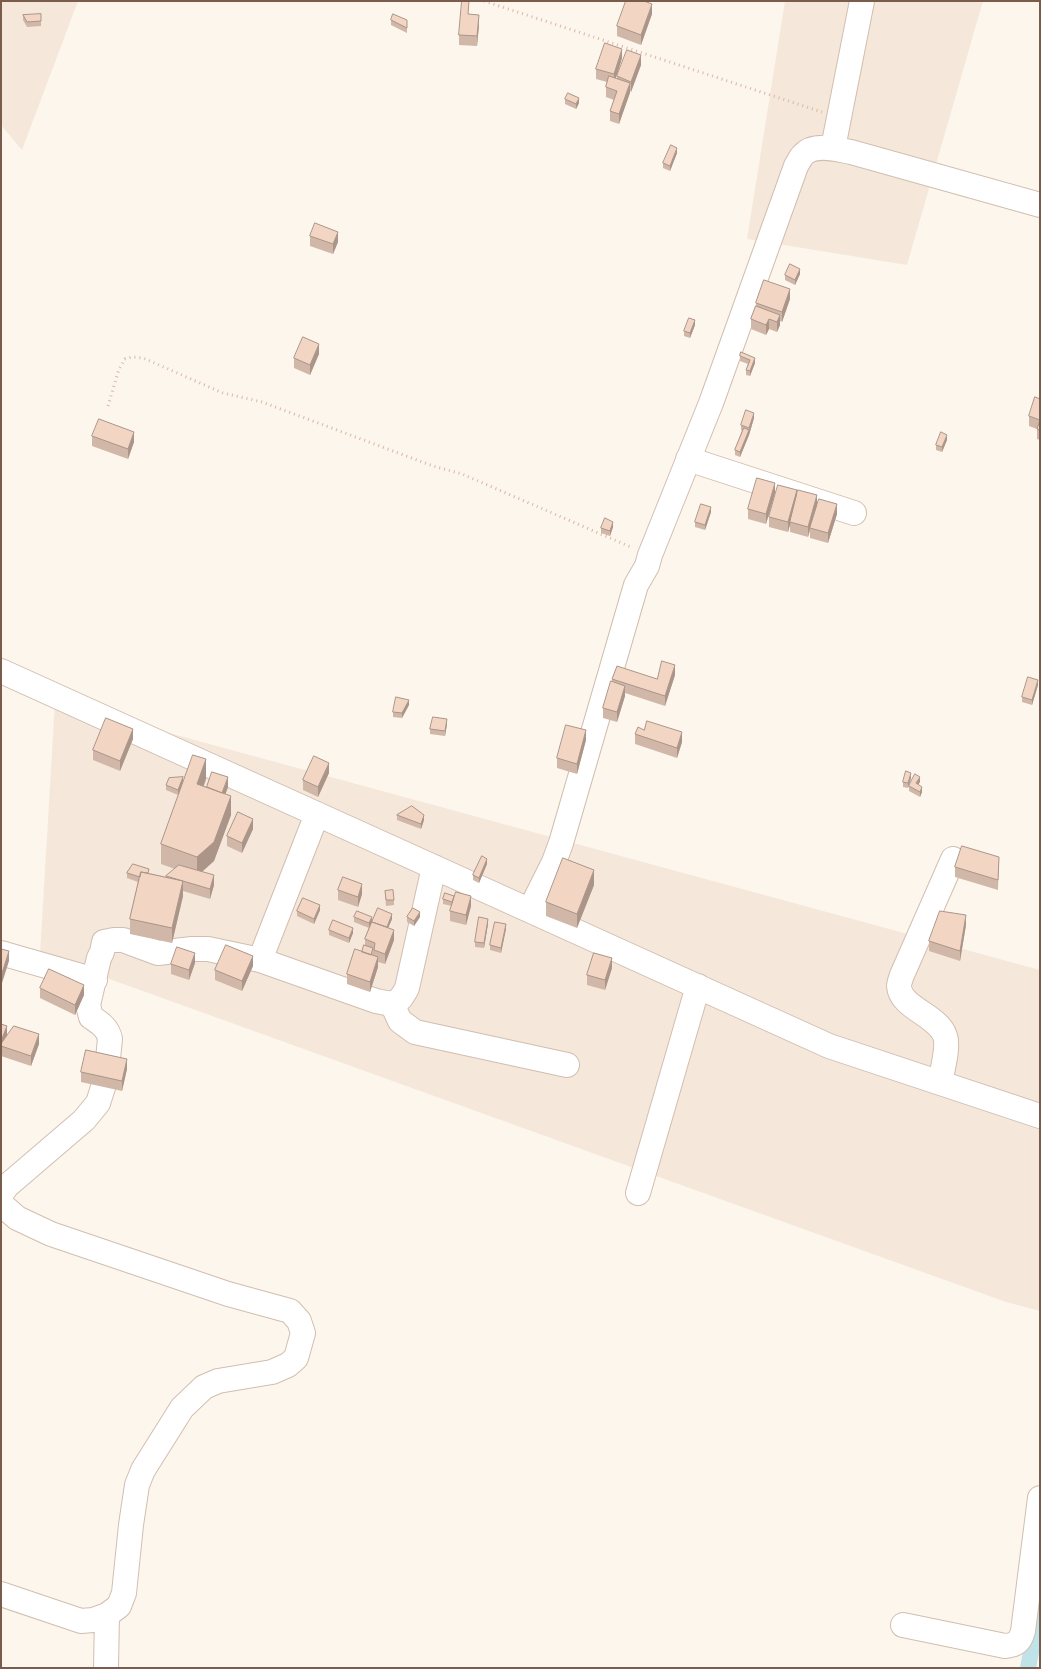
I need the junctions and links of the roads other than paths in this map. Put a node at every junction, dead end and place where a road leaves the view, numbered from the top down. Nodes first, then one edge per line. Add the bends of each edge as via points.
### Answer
1 (862, 1) edge
2 (833, 148) junction
3 (1040, 205) edge
4 (688, 459) junction
5 (854, 513) dead end
6 (1, 671) edge
7 (317, 814) junction
8 (953, 859) dead end
9 (434, 867) junction
10 (530, 910) junction
11 (1, 953) edge
12 (260, 960) junction
13 (95, 980) junction
14 (698, 986) junction
15 (392, 1004) junction
16 (568, 1065) dead end
17 (940, 1083) junction
18 (1040, 1116) edge
19 (638, 1193) dead end
20 (1, 1194) edge
21 (1, 1204) edge
22 (1040, 1498) edge
23 (1, 1594) edge
24 (107, 1615) junction
25 (903, 1626) dead end
26 (106, 1668) edge

1 - 2 street
2 - 3 street
2 - 4 street via 810,150 796,166 712,403
4 - 5 street
4 - 10 street via 647,566 636,585 561,842
6 - 7 street
7 - 9 street
7 - 12 street
8 - 17 street via 899,986 902,996 942,1029 946,1038
9 - 10 street
9 - 15 street via 407,988 401,999
10 - 14 street
11 - 13 street
12 - 13 street via 208,949 158,953 123,940 114,940 104,942
12 - 15 street
13 - 20 street via 89,1011 91,1017 109,1033 110,1039 106,1078 98,1103 84,1120
14 - 17 street via 829,1046
14 - 19 street
15 - 16 street via 400,1021 415,1032
17 - 18 street
21 - 24 street via 16,1218 52,1234 228,1294 290,1311 302,1333 296,1358 288,1366 272,1372 218,1381 204,1387 182,1408 137,1485 124,1594 119,1606
22 - 25 street via 1023,1631 1015,1645 1005,1646
23 - 24 street via 81,1621
24 - 26 street

